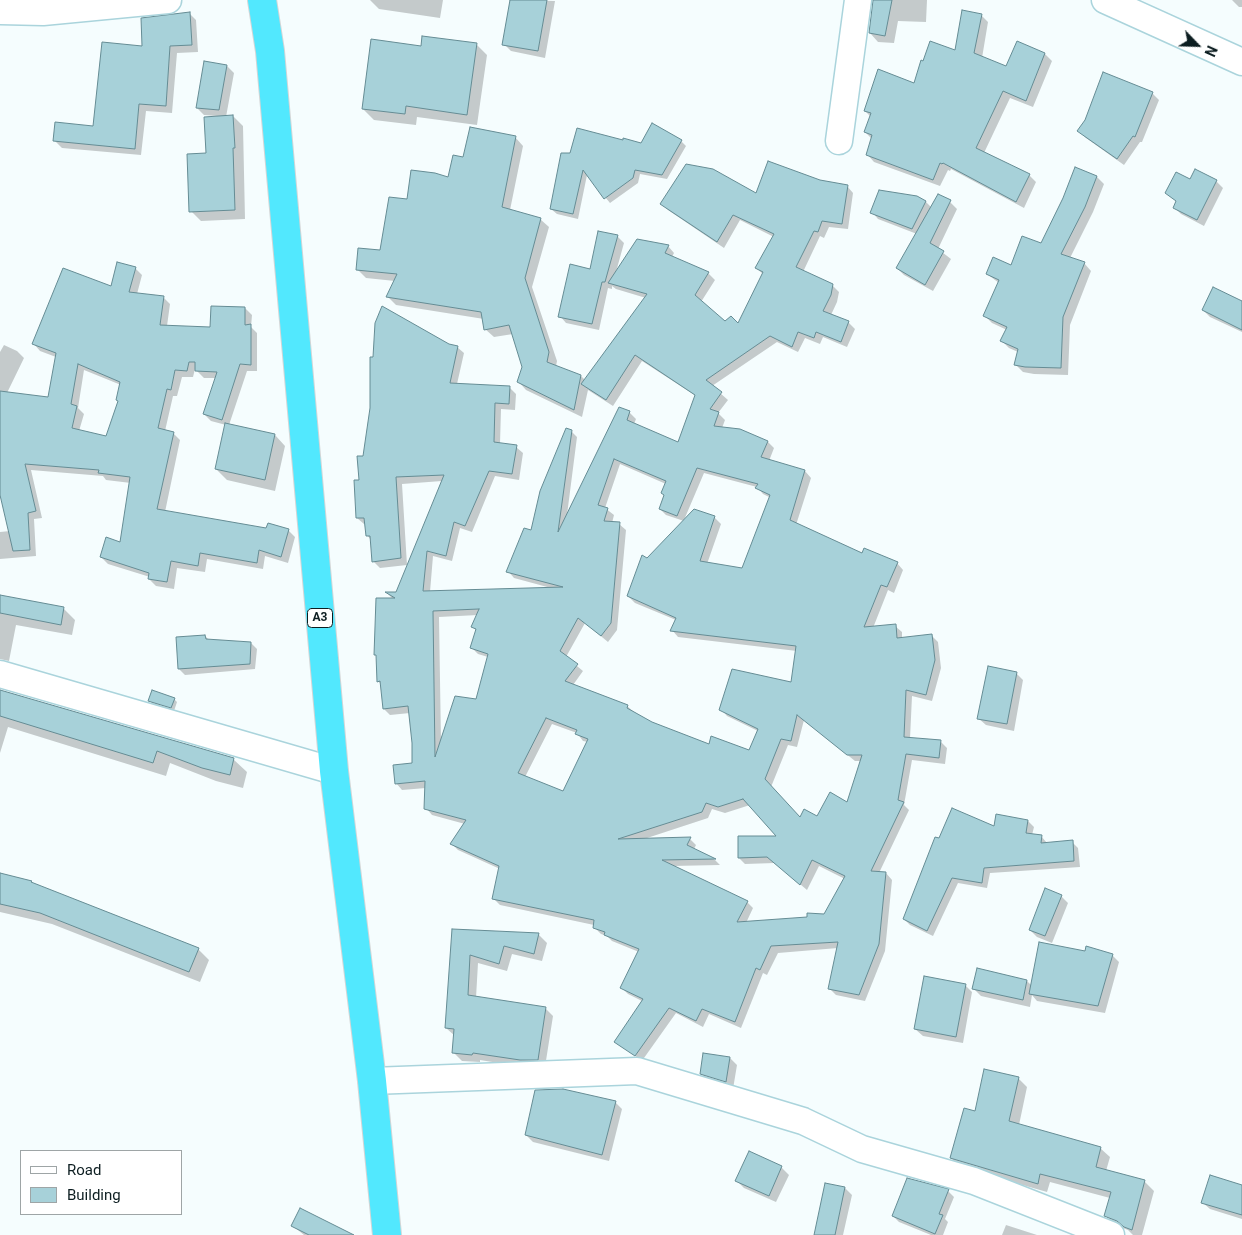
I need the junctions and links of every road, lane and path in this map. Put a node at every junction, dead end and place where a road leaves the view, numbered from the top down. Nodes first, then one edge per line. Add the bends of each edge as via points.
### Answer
1 (168, 0) edge
2 (262, 0) edge
3 (858, 0) edge
4 (1105, 0) edge
5 (0, 11) edge
6 (1242, 62) edge
7 (839, 141) dead end
8 (0, 674) edge
9 (334, 771) junction
10 (372, 1081) junction
11 (387, 1235) edge
12 (1111, 1235) edge

1 - 5 street via 43,12
2 - 9 highway, A3 via 270,51
3 - 7 street
4 - 6 street
8 - 9 street
9 - 10 highway, A3
10 - 11 highway, A3
10 - 12 street via 637,1071 803,1121 862,1149 974,1182

